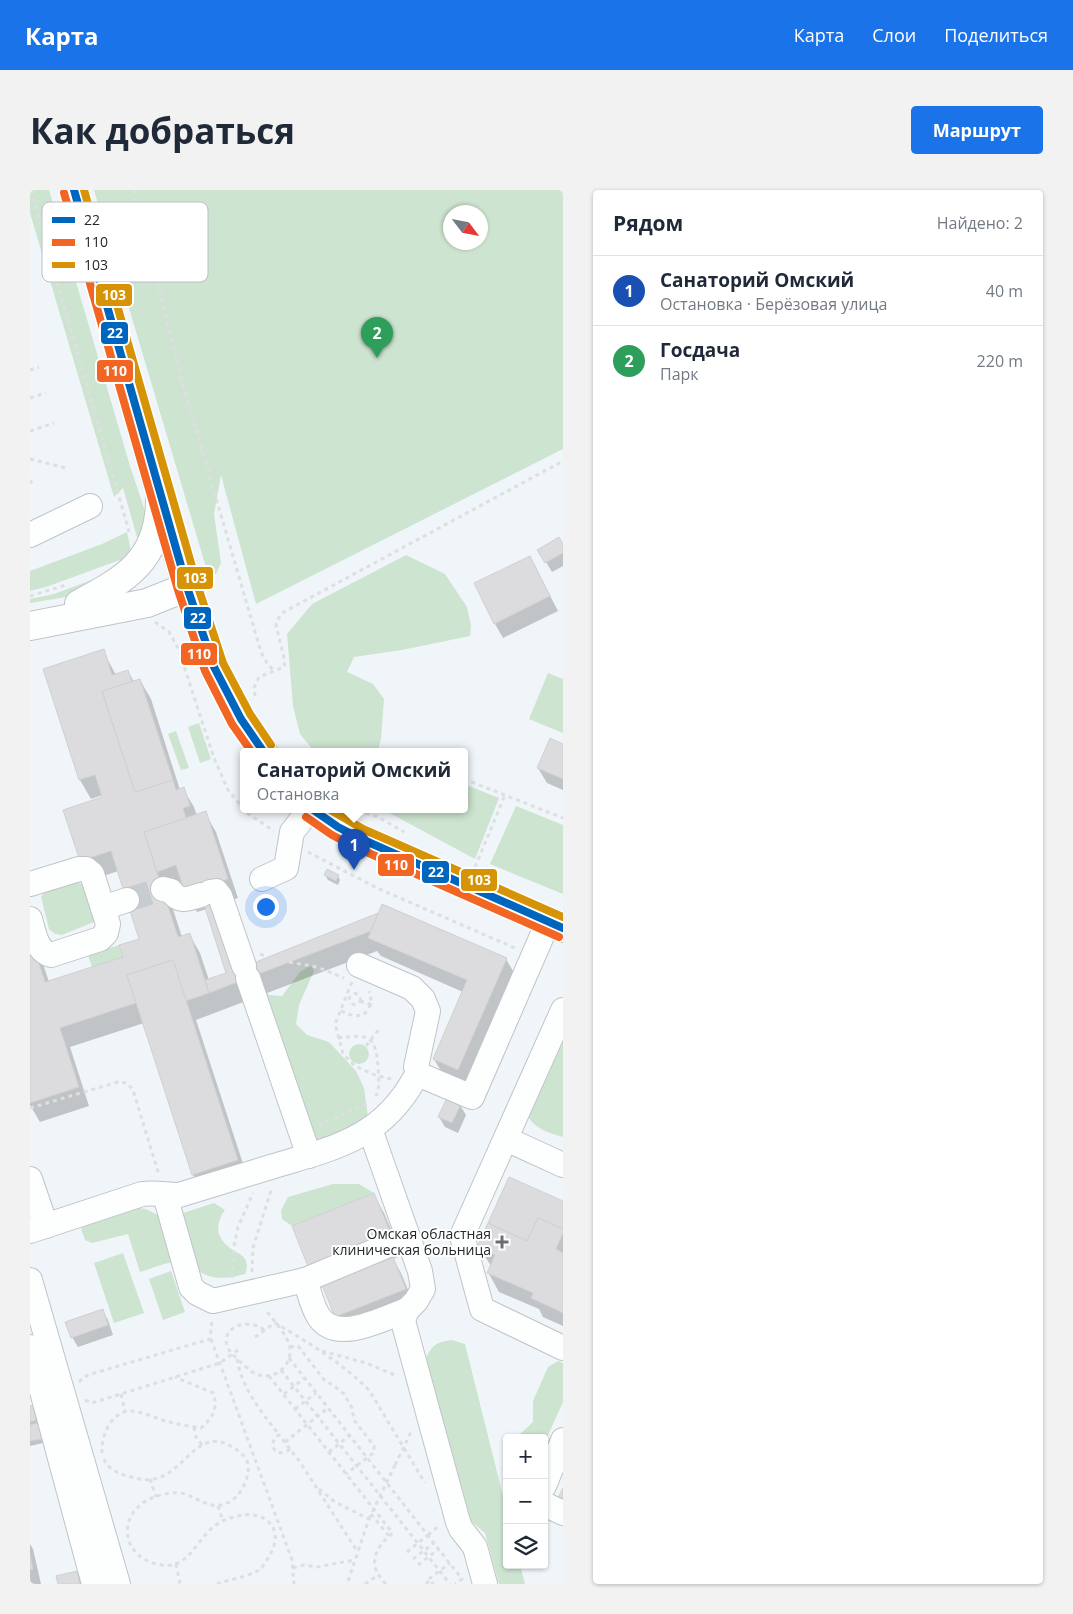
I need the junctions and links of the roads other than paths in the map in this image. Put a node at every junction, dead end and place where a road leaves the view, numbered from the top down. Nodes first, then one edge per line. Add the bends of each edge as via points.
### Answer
1 (100, 282) edge
2 (160, 492) junction
3 (90, 506) dead end
4 (30, 535) edge
5 (187, 587) junction
6 (80, 604) junction
7 (30, 616) edge
8 (30, 626) edge
9 (261, 748) edge
10 (308, 813) edge
11 (317, 813) edge
12 (262, 879) dead end
13 (30, 884) edge
14 (163, 890) tunnel mouth
15 (127, 900) tunnel mouth
16 (103, 908) junction
17 (30, 919) edge
18 (555, 925) edge
19 (359, 979) road end
20 (563, 1010) edge
21 (418, 1076) junction
22 (370, 1129) junction
23 (506, 1139) junction
24 (309, 1156) junction
25 (563, 1165) edge
26 (30, 1179) edge
27 (164, 1194) junction
28 (38, 1229) edge
29 (408, 1237) junction
30 (30, 1280) edge
31 (305, 1280) junction
32 (407, 1310) junction
33 (30, 1347) edge
34 (563, 1348) edge
35 (563, 1440) edge
36 (547, 1479) edge
37 (548, 1506) edge
38 (563, 1512) edge
39 (94, 1584) edge
40 (118, 1584) edge
41 (485, 1584) edge

1 - 2 main road
2 - 5 main road
2 - 6 main road via 156,532 138,566 122,580
3 - 4 street
5 - 6 main road via 143,589
5 - 8 main road via 147,603
5 - 9 main road via 214,667 241,719
6 - 7 main road
10 - 12 street via 292,832 286,868
11 - 18 main road via 359,838
13 - 16 street via 86,869 92,874
14 - 24 street via 171,890 185,900 216,891 220,896
15 - 16 street
16 - 17 street via 108,924 100,939 51,954 39,948
18 - 21 street via 536,949 472,1097
19 - 21 street via 412,988 423,999 428,1011 416,1067
20 - 23 street
21 - 22 street via 393,1110
22 - 24 street via 335,1148
22 - 29 street
23 - 25 street
23 - 34 street via 462,1236 482,1309
24 - 27 street via 179,1195
26 - 28 street
27 - 28 street via 142,1194
27 - 31 street via 191,1286 197,1293 223,1299
29 - 31 street
29 - 32 street via 420,1271 422,1289 416,1302
30 - 40 street
31 - 32 street via 319,1318 331,1327 356,1329
32 - 41 street via 403,1321 458,1522 475,1546
33 - 39 street
35 - 36 street
37 - 38 street

